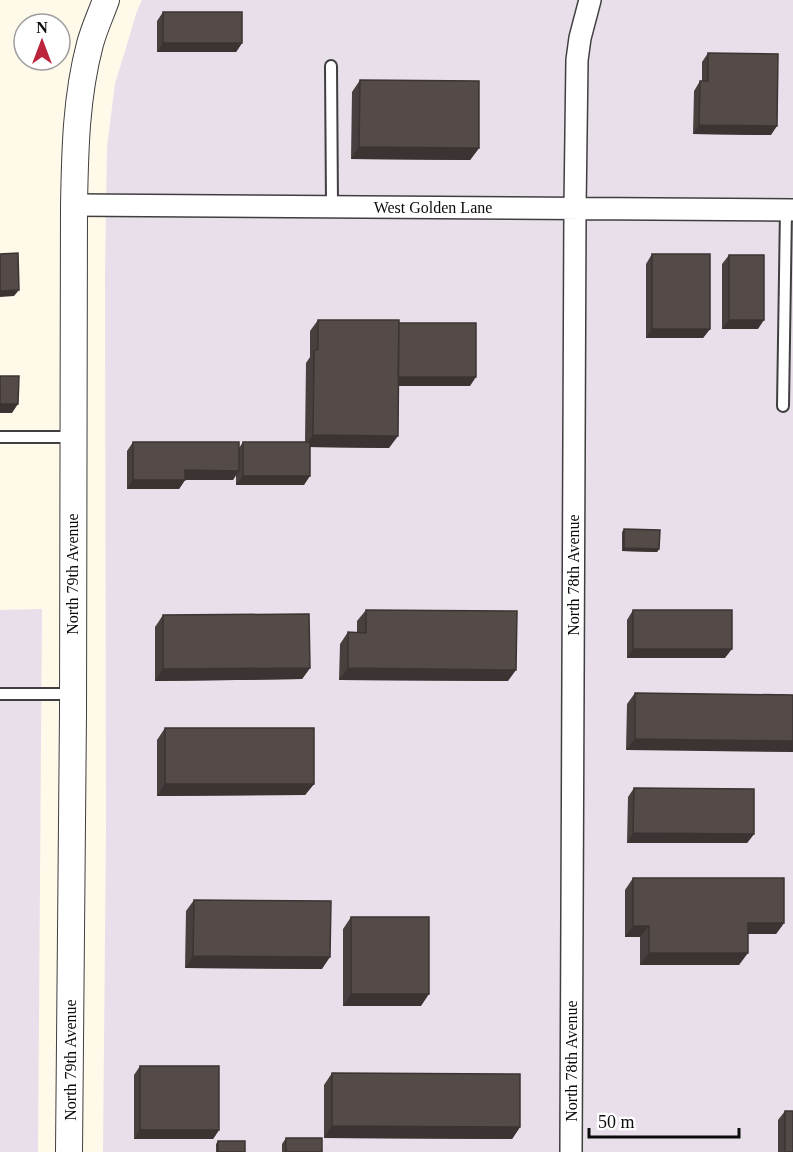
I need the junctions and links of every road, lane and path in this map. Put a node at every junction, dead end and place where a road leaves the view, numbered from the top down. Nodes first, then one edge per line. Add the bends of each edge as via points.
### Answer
1 (106, 0) edge
2 (590, 0) edge
3 (331, 66) dead end
4 (74, 205) junction
5 (332, 206) junction
6 (575, 208) junction
7 (790, 210) edge
8 (783, 406) dead end
9 (0, 437) edge
10 (73, 437) junction
11 (0, 694) edge
12 (72, 694) junction
13 (69, 1152) edge
14 (571, 1152) edge

1 - 4 street, North 79th Avenue via 90,43 79,98
2 - 6 street, North 78th Avenue via 577,60
3 - 5 lane
4 - 5 street, West Golden Lane
4 - 10 street, North 79th Avenue
5 - 6 street, West Golden Lane
6 - 7 street, West Golden Lane
6 - 14 street, North 78th Avenue
7 - 8 lane
9 - 10 lane
10 - 12 street, North 79th Avenue
11 - 12 lane
12 - 13 street, North 79th Avenue

